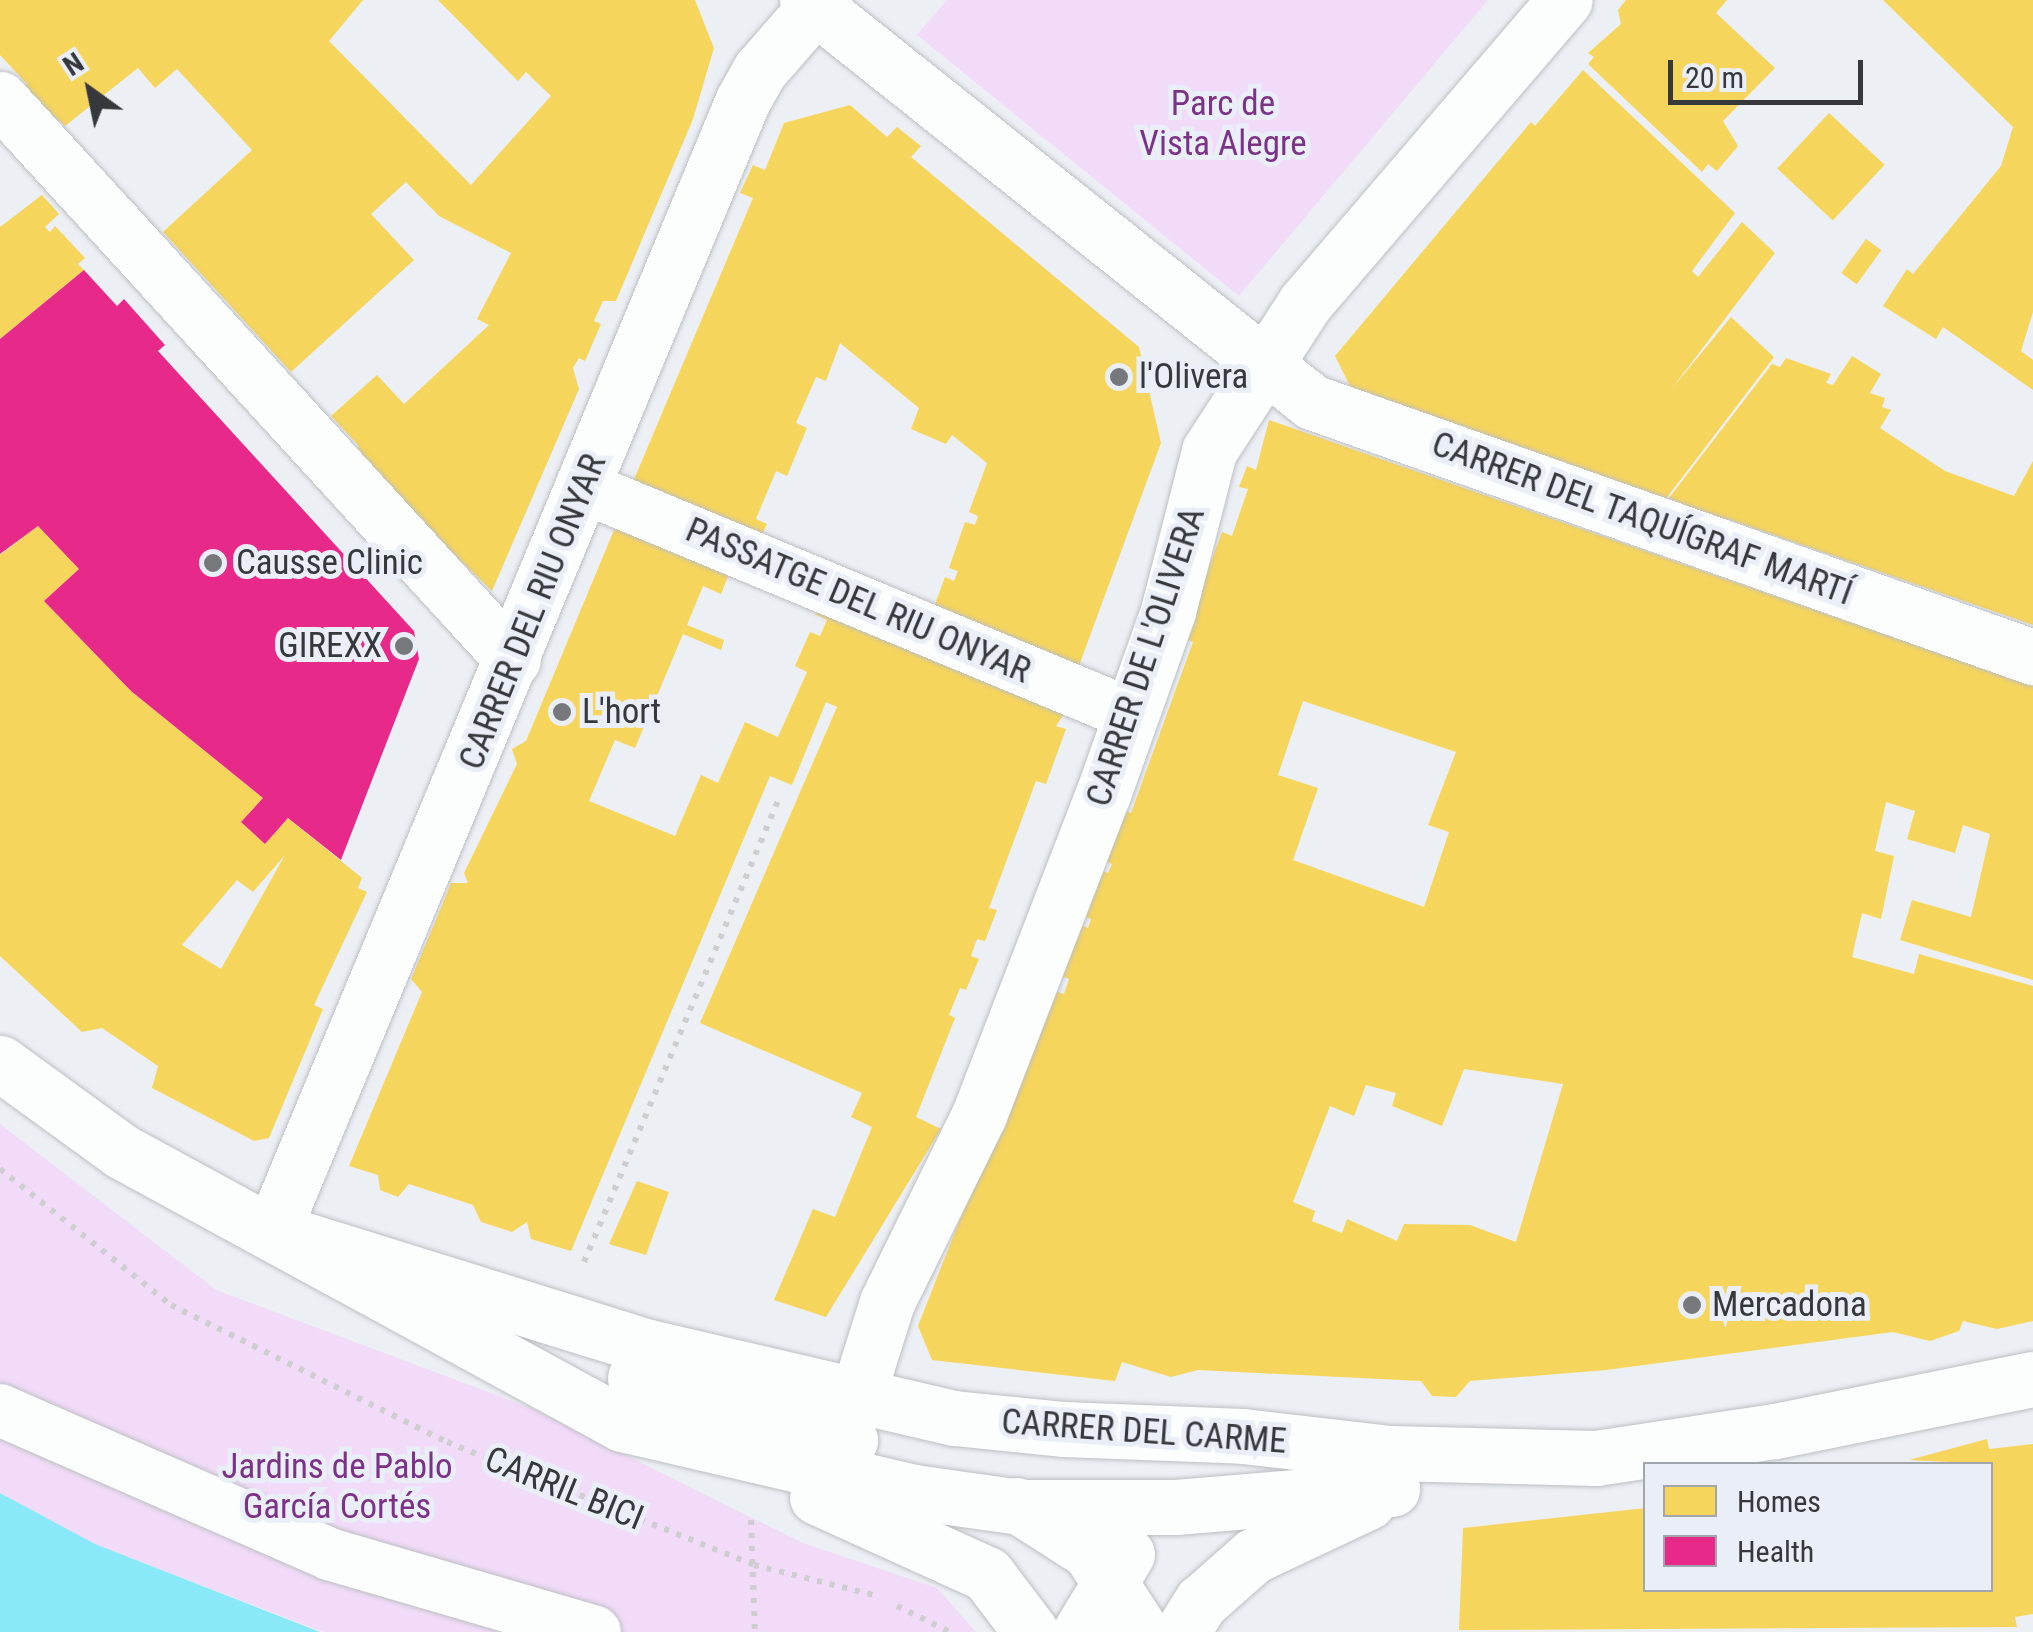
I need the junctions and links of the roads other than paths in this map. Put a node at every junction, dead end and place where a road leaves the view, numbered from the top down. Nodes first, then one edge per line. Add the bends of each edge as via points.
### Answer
1 (1565, 0) edge
2 (811, 4) edge
3 (0, 99) edge
4 (1262, 363) junction
5 (584, 487) junction
6 (2033, 657) edge
7 (513, 660) junction
8 (1132, 715) junction
9 (0, 1063) edge
10 (273, 1230) junction
11 (481, 1294) junction
12 (2033, 1379) edge
13 (858, 1394) junction
14 (0, 1410) edge
15 (622, 1424) junction
16 (1391, 1471) junction
17 (1020, 1506) junction
18 (1176, 1506) junction
19 (1108, 1579) junction
20 (595, 1632) edge
21 (1032, 1632) edge
22 (1080, 1632) edge
23 (1142, 1632) edge
24 (1182, 1632) edge

1 - 4 street, CARRER DE L'OLIVERA via 1305,303
2 - 4 street, CARRER DEL TAQUÍGRAF MARTÍ
2 - 5 street, CARRER DEL RIU ONYAR via 742,102
3 - 7 street
4 - 6 street, CARRER DEL TAQUÍGRAF MARTÍ via 1312,402
4 - 8 street, CARRER DE L'OLIVERA via 1209,450 1168,611
5 - 7 street, CARRER DEL RIU ONYAR
5 - 8 street, PASSATGE DEL RIU ONYAR
7 - 10 street, CARRER DEL RIU ONYAR
8 - 13 street, CARRER DE L'OLIVERA via 979,1116 887,1302
9 - 10 street, CARRER DEL CARME via 121,1151
10 - 11 street, CARRER DEL CARME
10 - 15 street, CARRER DEL CARME
11 - 13 street, CARRER DEL CARME via 649,1346
11 - 17 street via 638,1380 967,1472
12 - 16 street, CARRER DEL CARME via 1794,1428 1596,1458
13 - 16 street, CARRER DEL CARME via 954,1418 1243,1436
14 - 20 street via 329,1554
15 - 17 street, CARRER DEL CARME via 914,1492
15 - 21 street via 870,1517 987,1574
16 - 18 street via 1198,1486
16 - 24 street via 1253,1556 1201,1602
17 - 18 street, CARRER DEL CARME
17 - 19 street via 1089,1552
18 - 19 street
19 - 22 street
19 - 23 street

